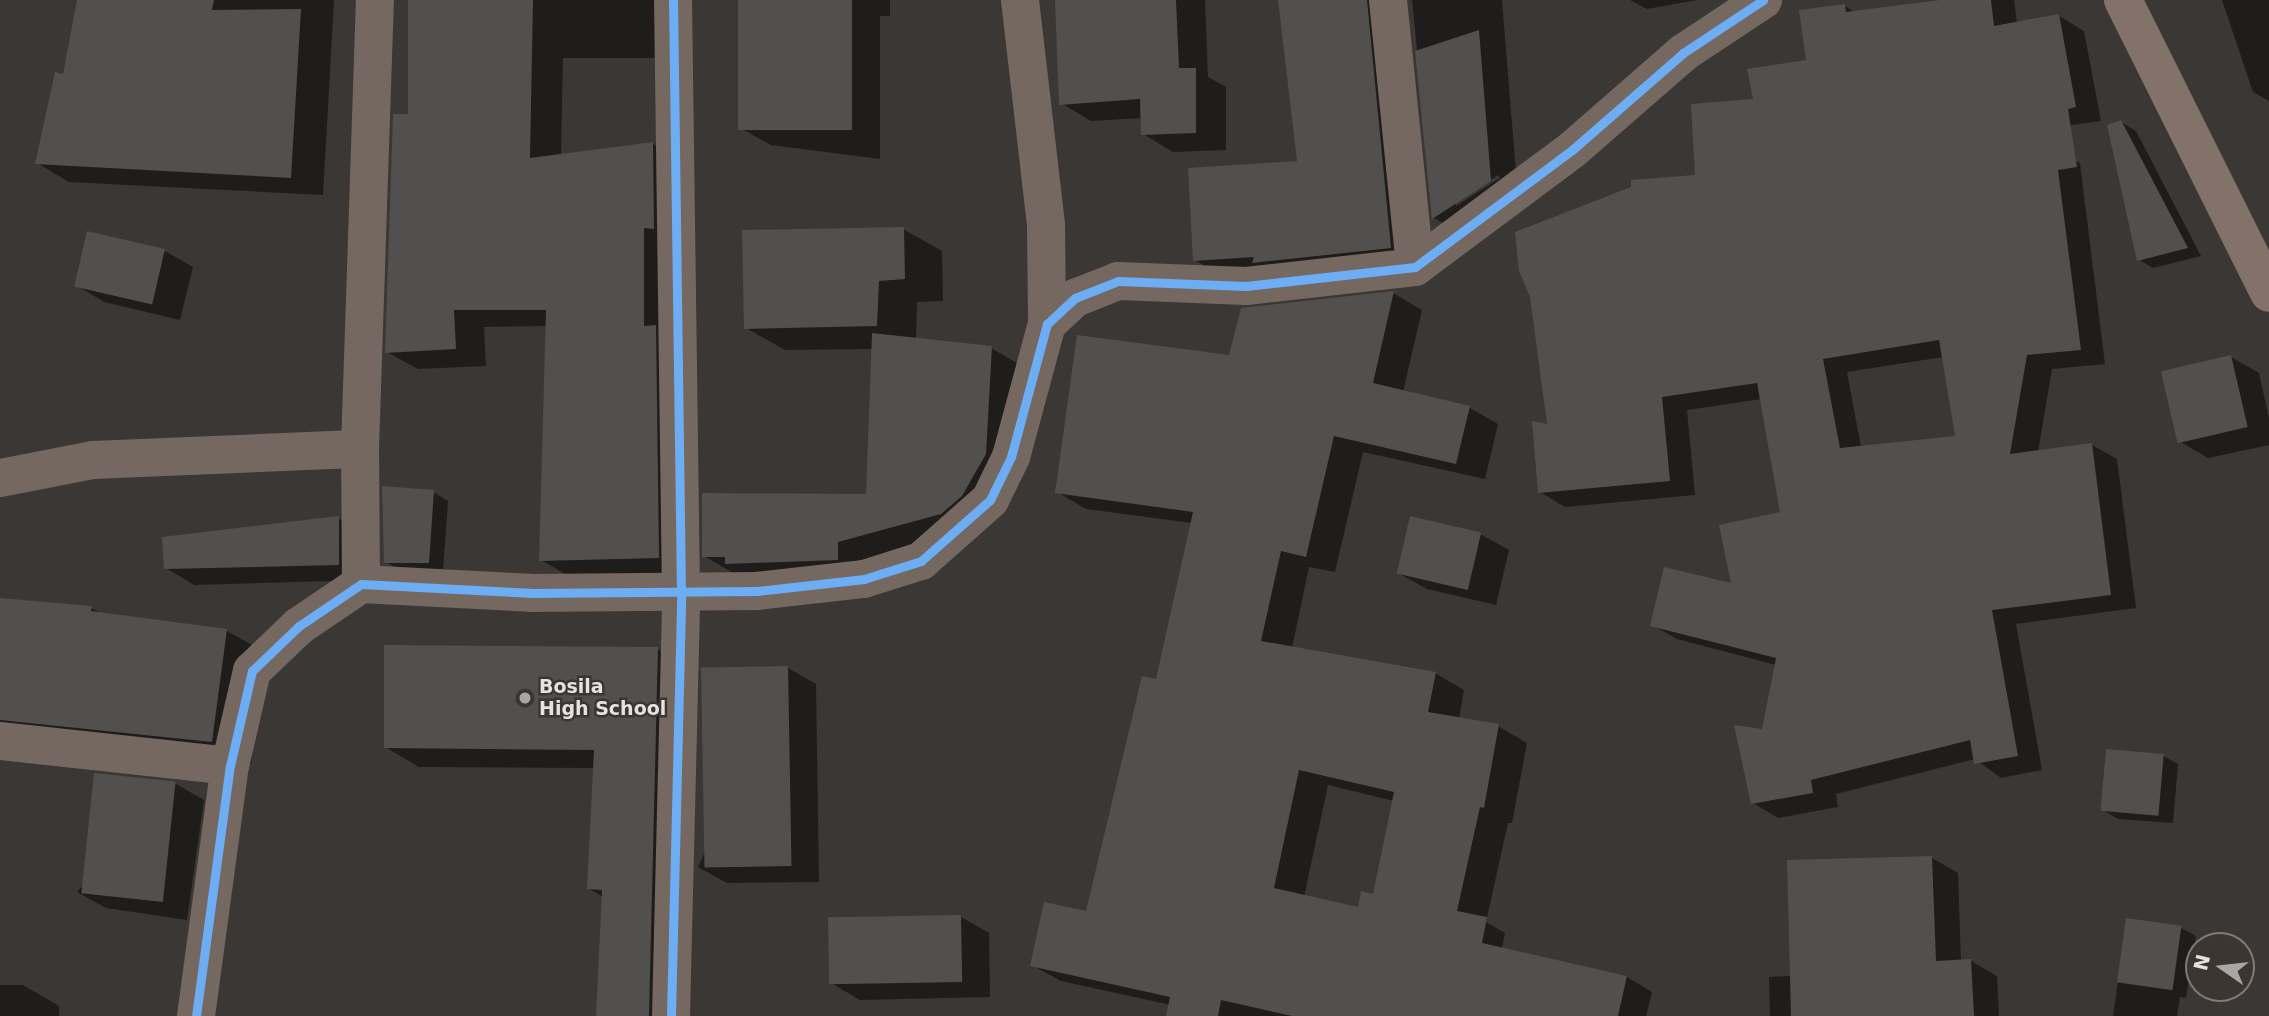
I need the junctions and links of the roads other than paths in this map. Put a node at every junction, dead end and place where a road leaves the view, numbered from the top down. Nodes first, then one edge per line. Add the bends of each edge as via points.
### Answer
1 (375, 0) edge
2 (673, 0) edge
3 (1020, 0) edge
4 (1388, 0) edge
5 (1763, 0) edge
6 (2123, 0) edge
7 (1415, 267) junction
8 (2269, 293) edge
9 (1047, 324) junction
10 (360, 449) junction
11 (0, 478) edge
12 (361, 584) junction
13 (681, 593) junction
14 (0, 741) edge
15 (230, 766) junction
16 (196, 1016) edge
17 (671, 1016) edge

1 - 10 street
2 - 13 street
3 - 9 street via 1046,225
4 - 7 street
5 - 7 street via 1683,53 1572,150
6 - 8 main road
7 - 9 street via 1246,286 1118,281 1075,298
9 - 13 street via 1011,457 990,500 921,561 864,579
10 - 11 street via 93,460
10 - 12 street
12 - 13 street via 530,593
12 - 15 street via 299,626 252,671
13 - 17 street
14 - 15 street
15 - 16 street

